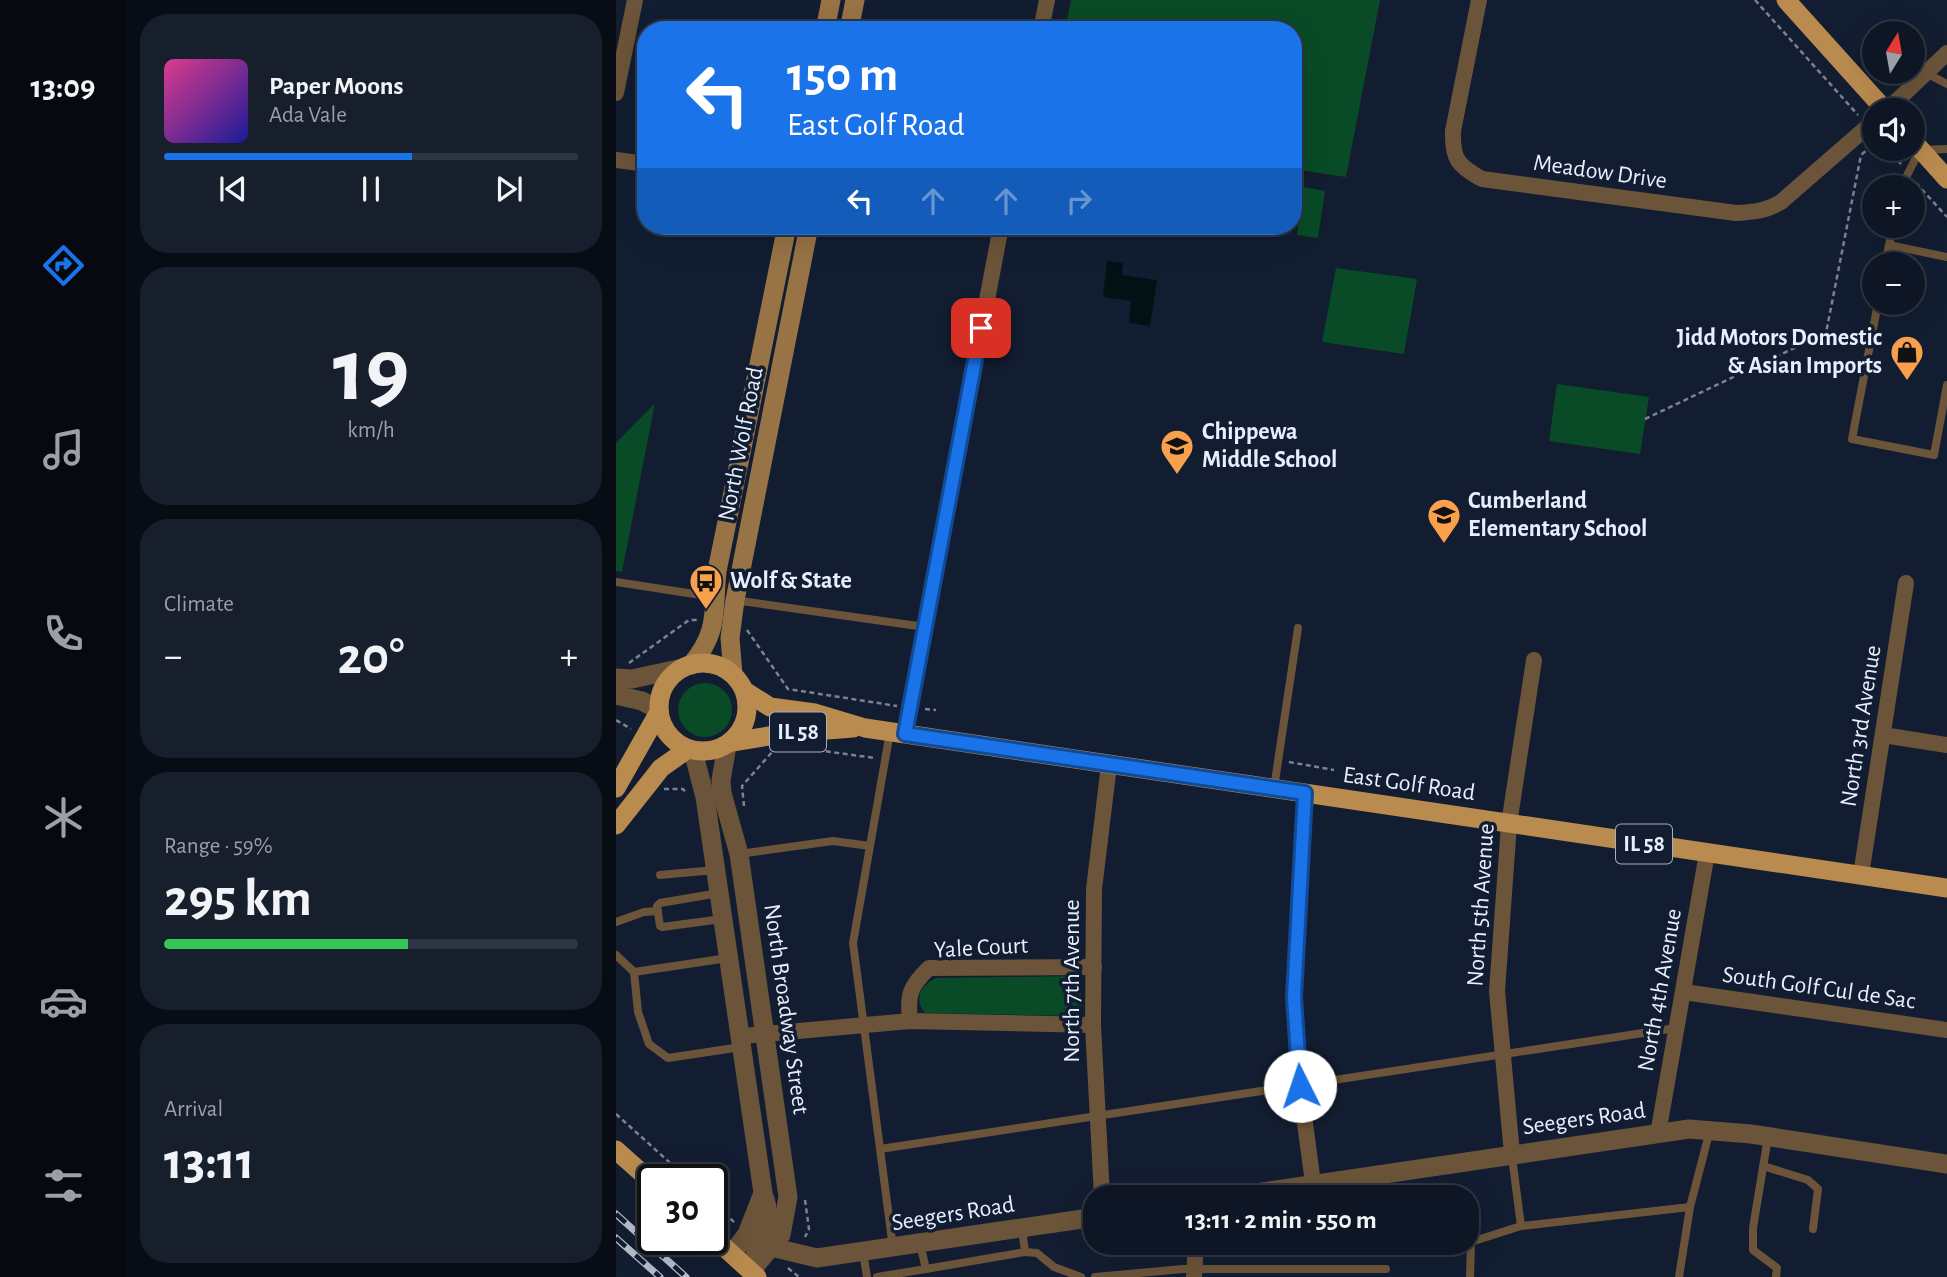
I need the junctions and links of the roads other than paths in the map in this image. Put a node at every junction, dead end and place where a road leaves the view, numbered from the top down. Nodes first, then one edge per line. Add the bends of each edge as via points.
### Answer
1 (635, 0) edge
2 (831, 0) edge
3 (855, 0) edge
4 (1047, 0) edge
5 (1479, 0) edge
6 (1786, 0) edge
7 (827, 21) edge
8 (851, 21) edge
9 (1043, 21) edge
10 (1947, 53) edge
11 (1926, 73) junction
12 (1947, 84) edge
13 (616, 93) edge
14 (1875, 98) edge
15 (1899, 98) edge
16 (1862, 131) edge
17 (1925, 146) edge
18 (1947, 149) edge
19 (1925, 154) edge
20 (616, 160) edge
21 (637, 163) edge
22 (1947, 179) edge
23 (785, 235) edge
24 (807, 235) edge
25 (999, 235) edge
26 (1890, 238) edge
27 (1889, 245) junction
28 (1888, 252) edge
29 (1947, 257) edge
30 (1876, 315) edge
31 (1947, 385) edge
32 (616, 582) edge
33 (1906, 583) dead end
34 (715, 597) junction
35 (735, 600) junction
36 (925, 627) junction
37 (1298, 628) dead end
38 (1534, 660) dead end
39 (687, 666) junction
40 (622, 671) edge
41 (733, 674) junction
42 (745, 691) junction
43 (616, 695) edge
44 (659, 711) junction
45 (865, 727) junction
46 (897, 733) junction
47 (1883, 735) junction
48 (729, 744) junction
49 (1947, 745) edge
50 (691, 750) junction
51 (1109, 765) junction
52 (616, 788) edge
53 (1274, 789) junction
54 (1305, 793) junction
55 (1509, 824) junction
56 (616, 825) edge
57 (870, 846) junction
58 (1707, 853) junction
59 (738, 854) junction
60 (715, 870) junction
61 (660, 875) dead end
62 (1861, 875) junction
63 (1947, 888) edge
64 (719, 893) junction
65 (658, 911) junction
66 (723, 919) junction
67 (616, 922) edge
68 (616, 955) edge
69 (729, 958) junction
70 (1094, 967) junction
71 (634, 972) junction
72 (1684, 992) junction
73 (910, 1021) junction
74 (863, 1024) junction
75 (1093, 1025) junction
76 (1677, 1028) junction
77 (1947, 1030) edge
78 (766, 1035) junction
79 (742, 1042) junction
80 (1503, 1055) junction
81 (1300, 1086) junction
82 (1097, 1115) junction
83 (1710, 1130) junction
84 (1658, 1134) junction
85 (1768, 1137) junction
86 (880, 1149) junction
87 (616, 1150) edge
88 (1512, 1154) junction
89 (1947, 1164) edge
90 (1763, 1166) junction
91 (637, 1169) edge
92 (1312, 1183) junction
93 (1101, 1185) edge
94 (1300, 1185) edge
95 (763, 1193) junction
96 (1690, 1208) junction
97 (1083, 1219) edge
98 (783, 1223) junction
99 (1521, 1226) junction
100 (1022, 1228) junction
101 (1813, 1229) dead end
102 (920, 1244) junction
103 (771, 1247) junction
104 (893, 1248) junction
105 (728, 1250) edge
106 (863, 1252) junction
107 (1025, 1252) junction
108 (732, 1254) junction
109 (1196, 1255) edge
110 (817, 1258) junction
111 (926, 1269) junction
112 (1385, 1269) dead end
113 (1195, 1273) edge
114 (754, 1274) edge
115 (867, 1277) edge
116 (877, 1277) edge
117 (1081, 1277) edge
118 (1095, 1277) edge
119 (1470, 1277) edge
120 (1679, 1277) edge
121 (1776, 1277) edge

1 - 13 street
2 - 7 main road
3 - 8 main road
4 - 9 street
5 - 16 street, Meadow Drive via 1452,148 1457,161 1482,179 1756,212 1781,202
6 - 14 main road
10 - 11 street
11 - 12 lane
11 - 15 street
17 - 18 lane
19 - 22 main road
20 - 21 street
23 - 34 main road, North Wolf Road
24 - 35 main road, North Wolf Road
25 - 36 street
26 - 27 lane
27 - 28 lane
27 - 29 lane
30 - 31 lane via 1852,439 1934,455
32 - 34 lane
33 - 47 street, North 3rd Avenue
34 - 35 lane
34 - 39 main road, North Wolf Road via 710,636
35 - 36 lane
35 - 41 main road, North Wolf Road via 730,638
36 - 46 street
37 - 53 lane
38 - 55 street, North 5th Avenue
39 - 40 street via 632,679
39 - 41 main road via 706,663
39 - 44 main road via 669,678
41 - 42 main road, IL 58
42 - 45 main road, East Golf Road / IL 58 via 771,707
42 - 48 main road, IL 58 via 747,719
43 - 44 street
44 - 50 main road via 663,728
44 - 52 main road
45 - 46 main road, East Golf Road / IL 58
45 - 48 main road, East Golf Road / IL 58 via 788,733
46 - 51 main road, East Golf Road / IL 58
46 - 57 lane via 886,759
47 - 49 street
47 - 62 street, North 3rd Avenue
48 - 50 main road, IL 58 via 704,752
48 - 59 street, North Broadway Street via 721,780
50 - 56 main road via 661,768
50 - 60 street, North Broadway Street via 705,797
51 - 53 main road, East Golf Road / IL 58
51 - 70 street, North 7th Avenue via 1094,889
53 - 54 main road, East Golf Road / IL 58
54 - 55 main road, East Golf Road / IL 58
54 - 81 street via 1294,997
55 - 58 main road, East Golf Road / IL 58
55 - 80 street, North 5th Avenue via 1497,991
57 - 59 lane via 833,841
57 - 74 lane via 853,943
58 - 62 main road, East Golf Road / IL 58
58 - 72 street, North 4th Avenue
59 - 78 street, North Broadway Street
60 - 61 lane
60 - 64 street, North Broadway Street
62 - 63 main road, East Golf Road / IL 58
64 - 65 lane via 660,902
64 - 66 street, North Broadway Street
65 - 66 lane via 662,927
65 - 67 lane
66 - 69 street, North Broadway Street
68 - 71 lane
69 - 71 lane
69 - 79 street, North Broadway Street
70 - 73 street, Yale Court via 929,968 914,982 908,1002
70 - 75 street, North 7th Avenue
71 - 79 lane via 638,1012 649,1044 668,1058
72 - 76 street, North 4th Avenue
72 - 77 street, South Golf Cul de Sac
73 - 74 street
73 - 75 street
74 - 78 street
74 - 86 lane
75 - 82 street, North 7th Avenue
76 - 80 lane
76 - 84 street, North 4th Avenue
78 - 79 street
78 - 98 street, North Broadway Street via 788,1197
79 - 95 street, North Broadway Street
80 - 81 lane
80 - 88 street, North 5th Avenue
81 - 82 lane
81 - 92 street
82 - 86 lane
82 - 93 street, North 7th Avenue
83 - 84 street, Seegers Road
83 - 85 street, Seegers Road
83 - 96 lane
84 - 88 street, Seegers Road
85 - 89 street, Seegers Road
85 - 90 lane
86 - 104 lane
87 - 91 main road
88 - 92 street, Seegers Road
88 - 99 lane
90 - 101 lane via 1808,1180 1818,1189
90 - 121 lane via 1754,1250 1777,1268
92 - 94 street, Seegers Road
95 - 108 street, North Broadway Street via 747,1234
95 - 114 street via 769,1210 755,1250
96 - 99 lane
96 - 120 lane
97 - 100 street, Seegers Road
98 - 103 street, North Broadway Street via 781,1235
98 - 110 street
99 - 119 lane via 1471,1242
100 - 102 street, Seegers Road
100 - 107 lane
102 - 104 street, Seegers Road
102 - 111 lane
103 - 110 street, Seegers Road
103 - 114 street, North Broadway Street
104 - 106 street, Seegers Road
105 - 108 main road
106 - 110 street, Seegers Road
106 - 115 lane
107 - 111 lane
107 - 117 lane via 1037,1253 1054,1267
108 - 114 main road
109 - 113 street
111 - 116 lane
112 - 113 lane
113 - 118 lane

